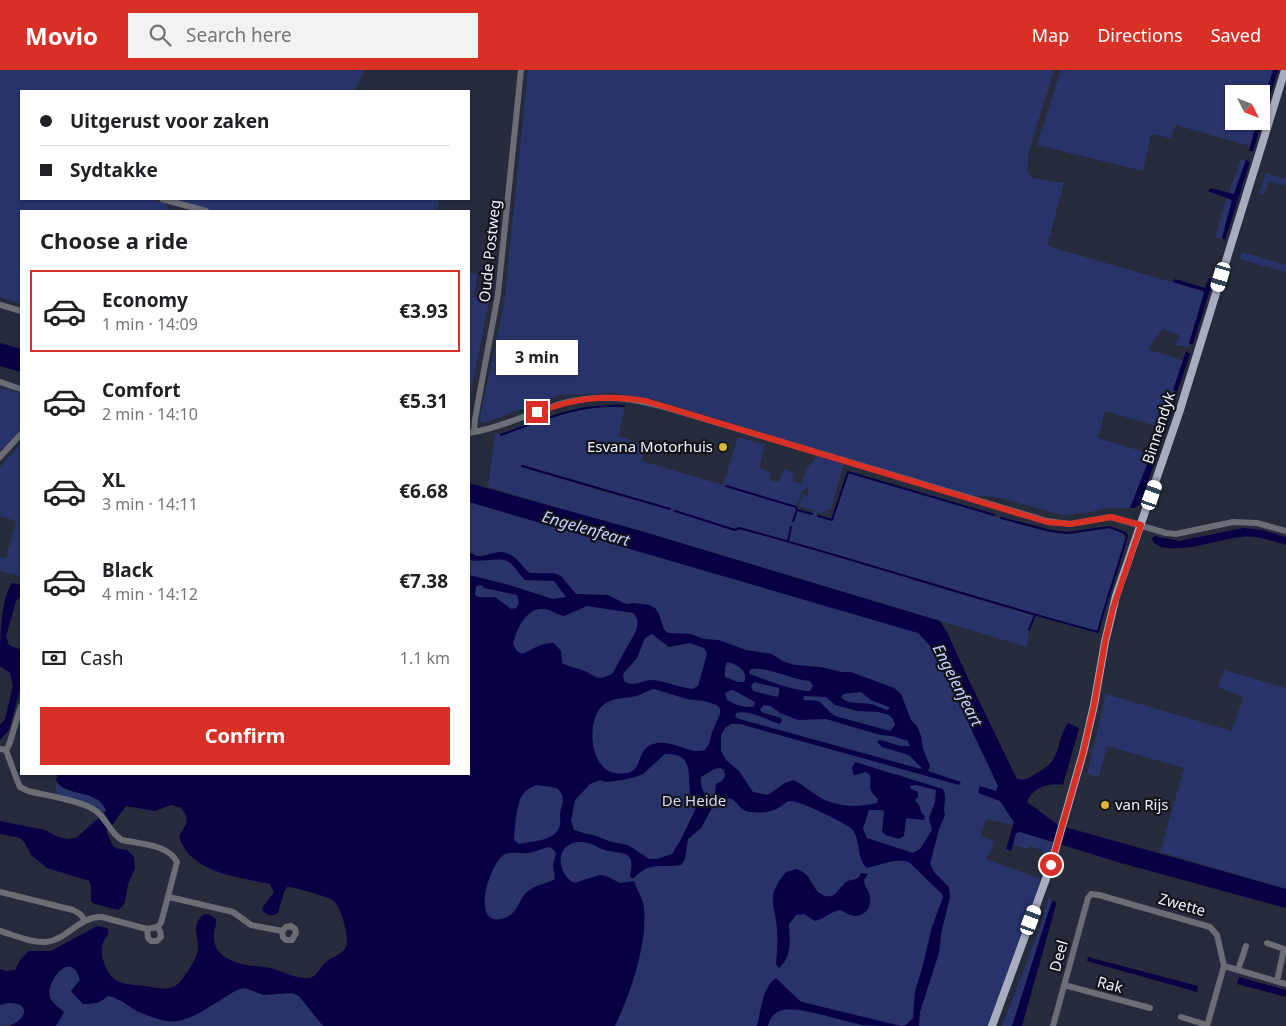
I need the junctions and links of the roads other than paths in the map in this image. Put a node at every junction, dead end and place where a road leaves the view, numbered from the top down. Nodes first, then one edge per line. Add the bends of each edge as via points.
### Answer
1 (521, 70) edge
2 (1285, 70) edge
3 (166, 200) edge
4 (202, 210) edge
5 (0, 305) edge
6 (20, 311) edge
7 (0, 382) edge
8 (20, 389) edge
9 (471, 433) edge
10 (20, 435) edge
11 (0, 457) edge
12 (1141, 525) junction
13 (1286, 531) edge
14 (20, 710) edge
15 (3, 749) edge
16 (0, 892) edge
17 (1091, 894) joint
18 (168, 897) junction
19 (85, 920) junction
20 (157, 927) junction
21 (147, 929) junction
22 (0, 931) edge
23 (282, 931) dead end
24 (1268, 943) dead end
25 (1246, 946) dead end
26 (1224, 966) junction
27 (1238, 970) junction
28 (1277, 981) junction
29 (1286, 984) edge
30 (1064, 985) junction
31 (1150, 1008) dead end
32 (1181, 1017) dead end
33 (1207, 1025) edge
34 (992, 1026) edge
35 (1053, 1026) edge

1 - 9 street, Oude Postweg via 498,294
2 - 12 main road, Binnendyk
3 - 4 street
5 - 6 street
7 - 8 street
9 - 12 street via 566,402 603,397 627,398 1047,522 1070,524 1111,517
10 - 11 street
12 - 13 street via 1176,534 1239,522
12 - 34 main road, Binnendyk via 1109,622 1088,733 1063,825
14 - 15 street via 11,741
15 - 18 street via 20,787 89,807 99,813 116,837 174,855 177,862
16 - 19 street via 73,910
17 - 26 street, Zwette via 1210,927 1217,935
17 - 30 street, Deel
18 - 20 street
18 - 23 street via 233,912 251,925
19 - 21 street via 102,918
19 - 22 street via 47,942
20 - 21 street
20 - 21 street via 161,937 157,941 148,938
24 - 28 street via 1284,949
25 - 27 street
26 - 27 street
26 - 33 street
27 - 28 street
28 - 29 street
30 - 31 street, Rak
30 - 35 street, Deel
32 - 33 street

